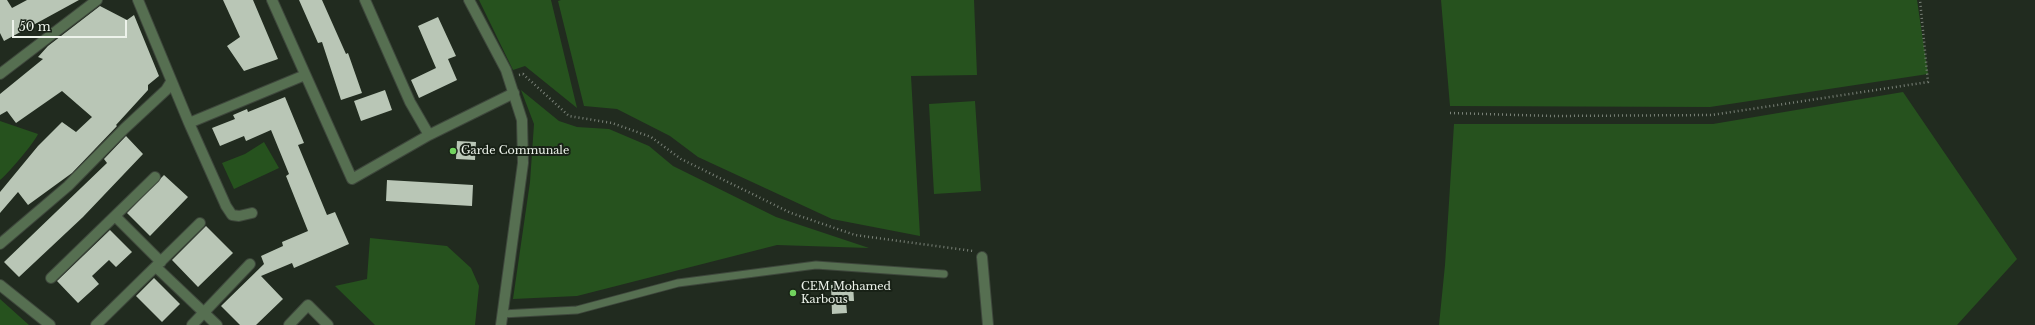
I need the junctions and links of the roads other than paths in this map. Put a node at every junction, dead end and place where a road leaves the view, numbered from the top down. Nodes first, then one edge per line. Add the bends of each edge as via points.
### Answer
1 (97, 0) edge
2 (138, 0) edge
3 (272, 0) edge
4 (365, 0) edge
5 (469, 0) edge
6 (0, 74) edge
7 (305, 75) junction
8 (171, 82) junction
9 (514, 92) junction
10 (188, 123) junction
11 (429, 135) junction
12 (155, 177) dead end
13 (252, 213) dead end
14 (115, 216) junction
15 (200, 223) dead end
16 (0, 244) edge
17 (982, 257) road end
18 (158, 264) junction
19 (250, 264) dead end
20 (944, 274) dead end
21 (51, 278) dead end
22 (0, 286) edge
23 (204, 313) junction
24 (502, 314) junction
25 (50, 325) edge
26 (96, 325) edge
27 (192, 325) edge
28 (217, 325) edge
29 (289, 325) edge
30 (328, 325) edge
31 (501, 325) edge
32 (988, 325) edge

1 - 6 street
2 - 8 street
3 - 7 street
4 - 11 street via 410,102
5 - 9 street
7 - 10 street
7 - 11 street via 352,179
8 - 10 street
8 - 16 street via 166,90 68,186
9 - 11 street
9 - 24 street via 522,120 523,162
10 - 13 street via 232,215
12 - 14 street
14 - 18 street
14 - 21 street
15 - 18 street
17 - 32 street
18 - 23 street
18 - 26 street
19 - 23 street
20 - 24 lane via 816,265 678,283 577,310
22 - 25 street
23 - 27 street
23 - 28 street
24 - 31 street
29 - 30 street via 308,306

